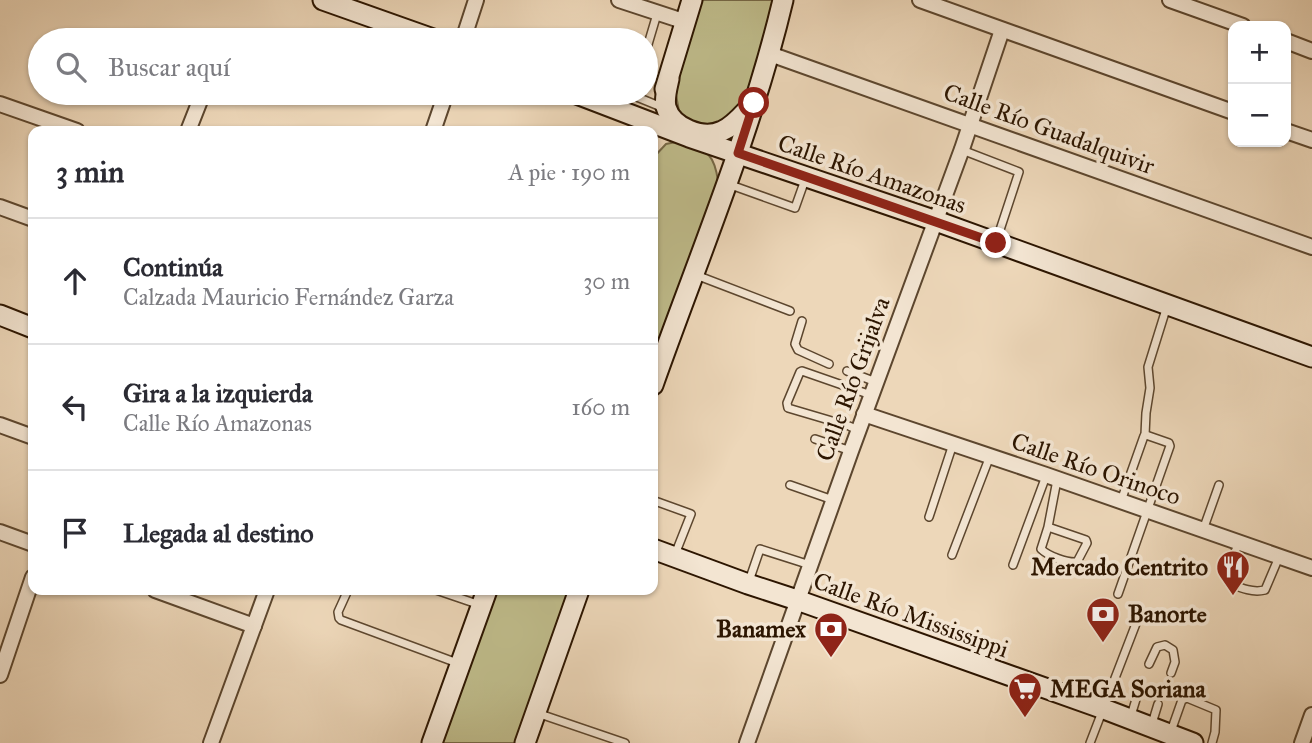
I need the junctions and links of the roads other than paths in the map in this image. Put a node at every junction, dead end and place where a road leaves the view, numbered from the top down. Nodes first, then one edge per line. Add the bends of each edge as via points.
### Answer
1 (323, 0) edge
2 (476, 0) edge
3 (619, 0) edge
4 (692, 0) edge
5 (783, 0) edge
6 (1170, 0) edge
7 (926, 1) edge
8 (657, 13) junction
9 (1229, 21) edge
10 (686, 22) junction
11 (402, 28) edge
12 (467, 28) edge
13 (653, 28) edge
14 (1002, 30) junction
15 (1291, 43) edge
16 (1312, 51) edge
17 (770, 54) junction
18 (669, 79) junction
19 (754, 103) junction
20 (0, 104) edge
21 (198, 105) edge
22 (442, 105) edge
23 (636, 105) edge
24 (1228, 110) edge
25 (655, 120) edge
26 (63, 126) edge
27 (190, 126) edge
28 (435, 126) edge
29 (970, 126) junction
30 (1291, 133) edge
31 (1312, 140) edge
32 (962, 149) junction
33 (738, 153) junction
34 (806, 177) junction
35 (726, 184) junction
36 (0, 207) edge
37 (28, 217) edge
38 (936, 221) junction
39 (996, 243) junction
40 (1312, 247) edge
41 (692, 274) junction
42 (1167, 305) junction
43 (790, 311) dead end
44 (0, 315) edge
45 (802, 321) dead end
46 (28, 326) edge
47 (1312, 357) edge
48 (829, 364) dead end
49 (658, 371) edge
50 (847, 371) dead end
51 (874, 388) junction
52 (864, 414) junction
53 (0, 425) edge
54 (858, 430) junction
55 (28, 435) edge
56 (1145, 435) junction
57 (815, 439) dead end
58 (953, 444) junction
59 (851, 451) junction
60 (990, 456) junction
61 (1051, 477) junction
62 (790, 485) dead end
63 (1219, 485) dead end
64 (834, 500) junction
65 (658, 502) edge
66 (1120, 502) junction
67 (1147, 511) junction
68 (929, 517) dead end
69 (1048, 527) junction
70 (1203, 530) junction
71 (0, 532) edge
72 (28, 542) edge
73 (1239, 543) junction
74 (658, 551) edge
75 (952, 555) dead end
76 (674, 557) junction
77 (1279, 557) junction
78 (811, 565) junction
79 (1013, 565) dead end
80 (1312, 568) edge
81 (748, 584) junction
82 (28, 589) edge
83 (1118, 594) dead end
84 (169, 595) edge
85 (265, 595) edge
86 (346, 595) edge
87 (466, 595) edge
88 (577, 595) edge
89 (484, 598) edge
90 (797, 600) junction
91 (1137, 621) dead end
92 (254, 626) junction
93 (5, 644) edge
94 (460, 664) junction
95 (1149, 664) dead end
96 (1171, 673) dead end
97 (0, 675) edge
98 (1137, 696) dead end
99 (1158, 704) dead end
100 (1104, 709) junction
101 (536, 712) junction
102 (1312, 715) edge
103 (1129, 719) junction
104 (1151, 728) junction
105 (1170, 735) junction
106 (1306, 741) edge
107 (211, 743) edge
108 (432, 743) edge
109 (525, 743) edge
110 (625, 743) edge
111 (747, 743) edge
112 (1090, 743) edge
113 (1193, 743) edge
114 (1212, 743) edge

1 - 11 street
2 - 12 street
3 - 8 street
4 - 10 street
5 - 17 street
6 - 9 street
7 - 14 street
8 - 10 street
8 - 13 lane
10 - 18 street
14 - 24 street
14 - 29 street, Calle Río Grijalva
15 - 16 street
17 - 19 street
17 - 29 street, Calle Río Guadalquivir
18 - 19 street via 667,110 681,127 691,131 721,132
18 - 25 street
19 - 33 street
20 - 26 street
21 - 27 street
22 - 28 street
23 - 25 street, Calle Río Amazonas
25 - 33 street, Calle Río Amazonas
29 - 32 street, Calle Río Grijalva
29 - 40 street, Calle Río Guadalquivir
30 - 31 street
32 - 38 street, Calle Río Grijalva
32 - 39 lane via 1019,172
33 - 34 street, Calle Río Amazonas
33 - 35 street
34 - 35 lane via 795,208
34 - 38 street, Calle Río Amazonas
35 - 41 street
36 - 37 street
38 - 39 street, Calle Río Amazonas
38 - 51 street, Calle Río Grijalva
39 - 42 street, Calle Río Amazonas
41 - 43 lane
41 - 49 street
42 - 47 street, Calle Río Amazonas
42 - 56 lane via 1148,367
44 - 46 street
45 - 48 lane via 795,345 798,350
50 - 51 lane
51 - 52 street, Calle Río Grijalva
51 - 54 lane via 802,371 787,403 788,408
52 - 54 street, Calle Río Grijalva
52 - 58 street, Calle Río Orinoco
53 - 55 street
54 - 59 street, Calle Río Grijalva
56 - 66 lane
56 - 67 lane via 1170,445
57 - 59 lane
58 - 60 street, Calle Río Orinoco
58 - 68 lane
59 - 64 street, Calle Río Grijalva
60 - 61 street, Calle Río Orinoco
60 - 75 lane
61 - 66 street, Calle Río Orinoco
61 - 69 lane
61 - 79 lane
62 - 64 lane
63 - 70 lane
64 - 78 street, Calle Río Grijalva
65 - 76 lane via 691,514
66 - 67 street, Calle Río Orinoco
67 - 70 street, Calle Río Orinoco
67 - 83 lane
69 - 69 lane via 1041,550 1077,562 1086,540
70 - 73 street, Calle Río Orinoco
71 - 72 street
73 - 77 street, Calle Río Orinoco
73 - 77 lane via 1225,574 1229,583 1242,588 1265,590
74 - 76 street, Calle Río Mississippi
76 - 81 street, Calle Río Mississippi
77 - 80 street, Calle Río Orinoco
78 - 81 lane via 760,549
78 - 90 street, Calle Río Grijalva
81 - 90 street, Calle Río Mississippi
82 - 93 street
84 - 92 street
85 - 92 street
86 - 94 lane via 338,612 341,620
87 - 89 lane
88 - 101 street
89 - 94 street
90 - 100 street, Calle Río Mississippi
90 - 111 street, Calle Río Grijalva
91 - 100 lane
92 - 107 street
93 - 97 street
94 - 108 street
95 - 96 lane via 1157,647 1165,645 1173,650
98 - 103 lane
99 - 104 lane
100 - 103 street, Calle Río Mississippi
100 - 112 lane
101 - 109 street
101 - 110 lane
102 - 106 street
103 - 104 street, Calle Río Mississippi
104 - 105 street, Calle Río Mississippi
105 - 113 street, Calle Río Mississippi
105 - 114 lane via 1182,700 1187,698 1216,710

